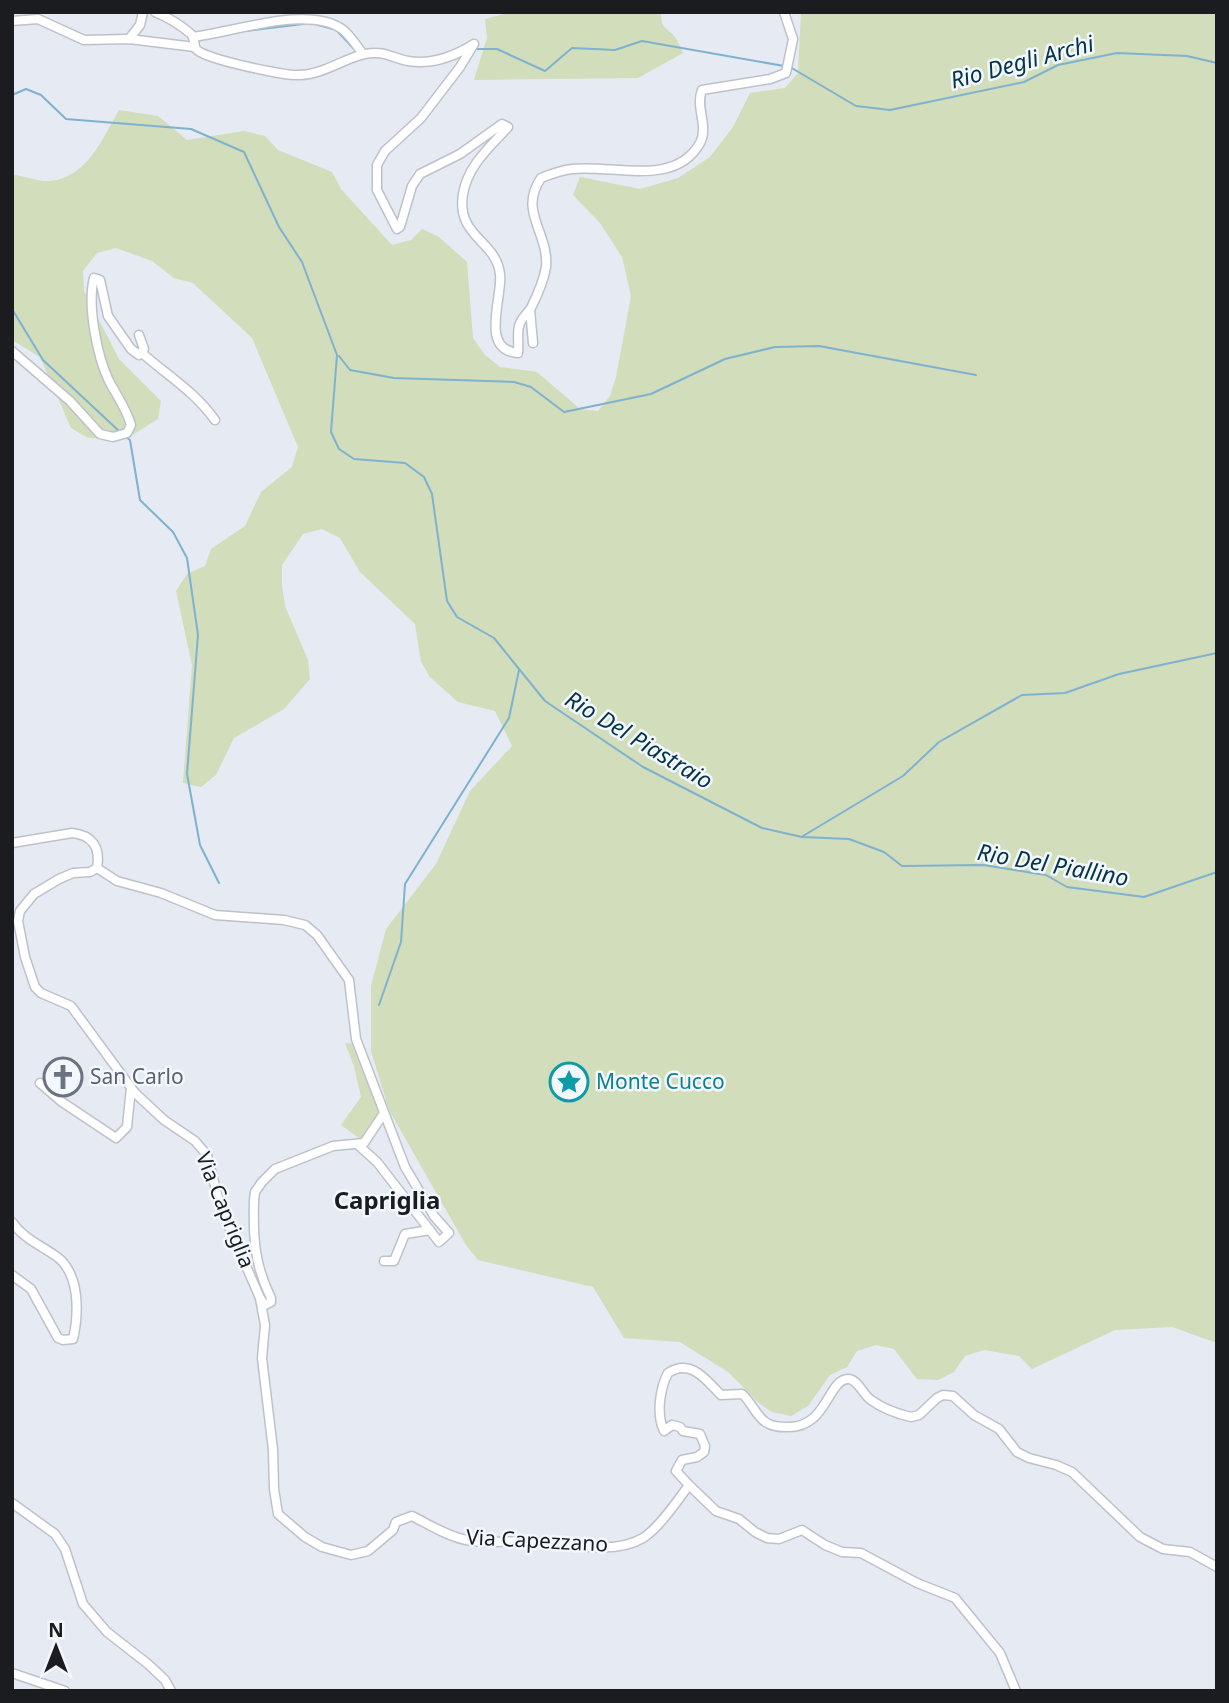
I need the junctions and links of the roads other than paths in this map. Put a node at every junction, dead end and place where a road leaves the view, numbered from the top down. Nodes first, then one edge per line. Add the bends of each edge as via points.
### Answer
1 (143, 12) edge
2 (155, 12) edge
3 (784, 12) edge
4 (19, 18) edge
5 (193, 37) junction
6 (129, 39) junction
7 (195, 47) junction
8 (363, 54) junction
9 (530, 310) junction
10 (139, 335) dead end
11 (533, 343) dead end
12 (12, 351) edge
13 (142, 353) junction
14 (215, 420) dead end
15 (12, 843) edge
16 (97, 867) junction
17 (40, 1083) dead end
18 (131, 1088) junction
19 (384, 1113) junction
20 (358, 1144) junction
21 (12, 1222) edge
22 (430, 1230) junction
23 (384, 1261) dead end
24 (12, 1275) edge
25 (260, 1298) junction
26 (690, 1485) junction
27 (12, 1503) edge
28 (1217, 1567) edge
29 (12, 1673) edge
30 (65, 1691) edge
31 (171, 1691) edge
32 (1016, 1691) edge

1 - 6 street
2 - 5 street
3 - 9 street via 793,38 786,73 702,90 703,136 688,156 668,168 649,171 572,169 541,178 532,191 532,203 546,269
4 - 6 street via 38,19 84,40
5 - 7 street
5 - 8 street via 296,18 320,19 342,29
6 - 7 street
7 - 8 street via 217,60 286,75 332,69
8 - 9 street via 425,62 474,44 421,118 385,151 377,165 377,190 397,229 420,174 460,154 495,127 508,127 471,171 463,192 464,220 498,265 501,276 495,325 501,346 510,352 518,353 518,328
9 - 11 street
10 - 13 street
12 - 13 street via 70,401 94,429 113,437 127,433 131,425 108,378 90,314 94,278 100,280 108,316 131,349
13 - 14 street via 183,384
15 - 16 street via 81,834 97,848
16 - 18 street, Via Capriglia via 67,875 34,894 18,921 35,987 71,1006
16 - 19 street via 117,881 215,915 284,920 305,925 317,935 349,980 356,1039
17 - 18 street via 117,1138 127,1127
18 - 25 street, Via Capriglia via 207,1154 221,1209
19 - 20 street via 364,1143
19 - 22 street via 405,1167 449,1233 439,1242
20 - 22 street
20 - 25 street via 333,1146 275,1169 255,1192 255,1256 271,1302 265,1305
21 - 24 street via 66,1265 75,1291 73,1339 58,1338 31,1289
22 - 23 street via 405,1234 394,1261
25 - 26 street, Via Capezzano via 278,1514 322,1547 351,1555 368,1551 396,1522 412,1516 469,1541 610,1547 645,1537
26 - 28 street via 676,1471 682,1460 697,1457 705,1446 700,1434 672,1425 664,1431 660,1423 662,1390 672,1370 694,1369 721,1395 742,1394 760,1418 779,1427 807,1423 818,1415 839,1381 846,1378 871,1400 911,1417 937,1398 953,1395 974,1415 999,1429 1017,1452 1072,1472 1140,1537 1163,1549 1190,1552
26 - 32 street via 716,1511 739,1519 767,1538 779,1539 802,1530 825,1545 861,1553 955,1598 1000,1653
27 - 31 street via 55,1534 65,1549 83,1604 107,1632 165,1680
29 - 30 street

